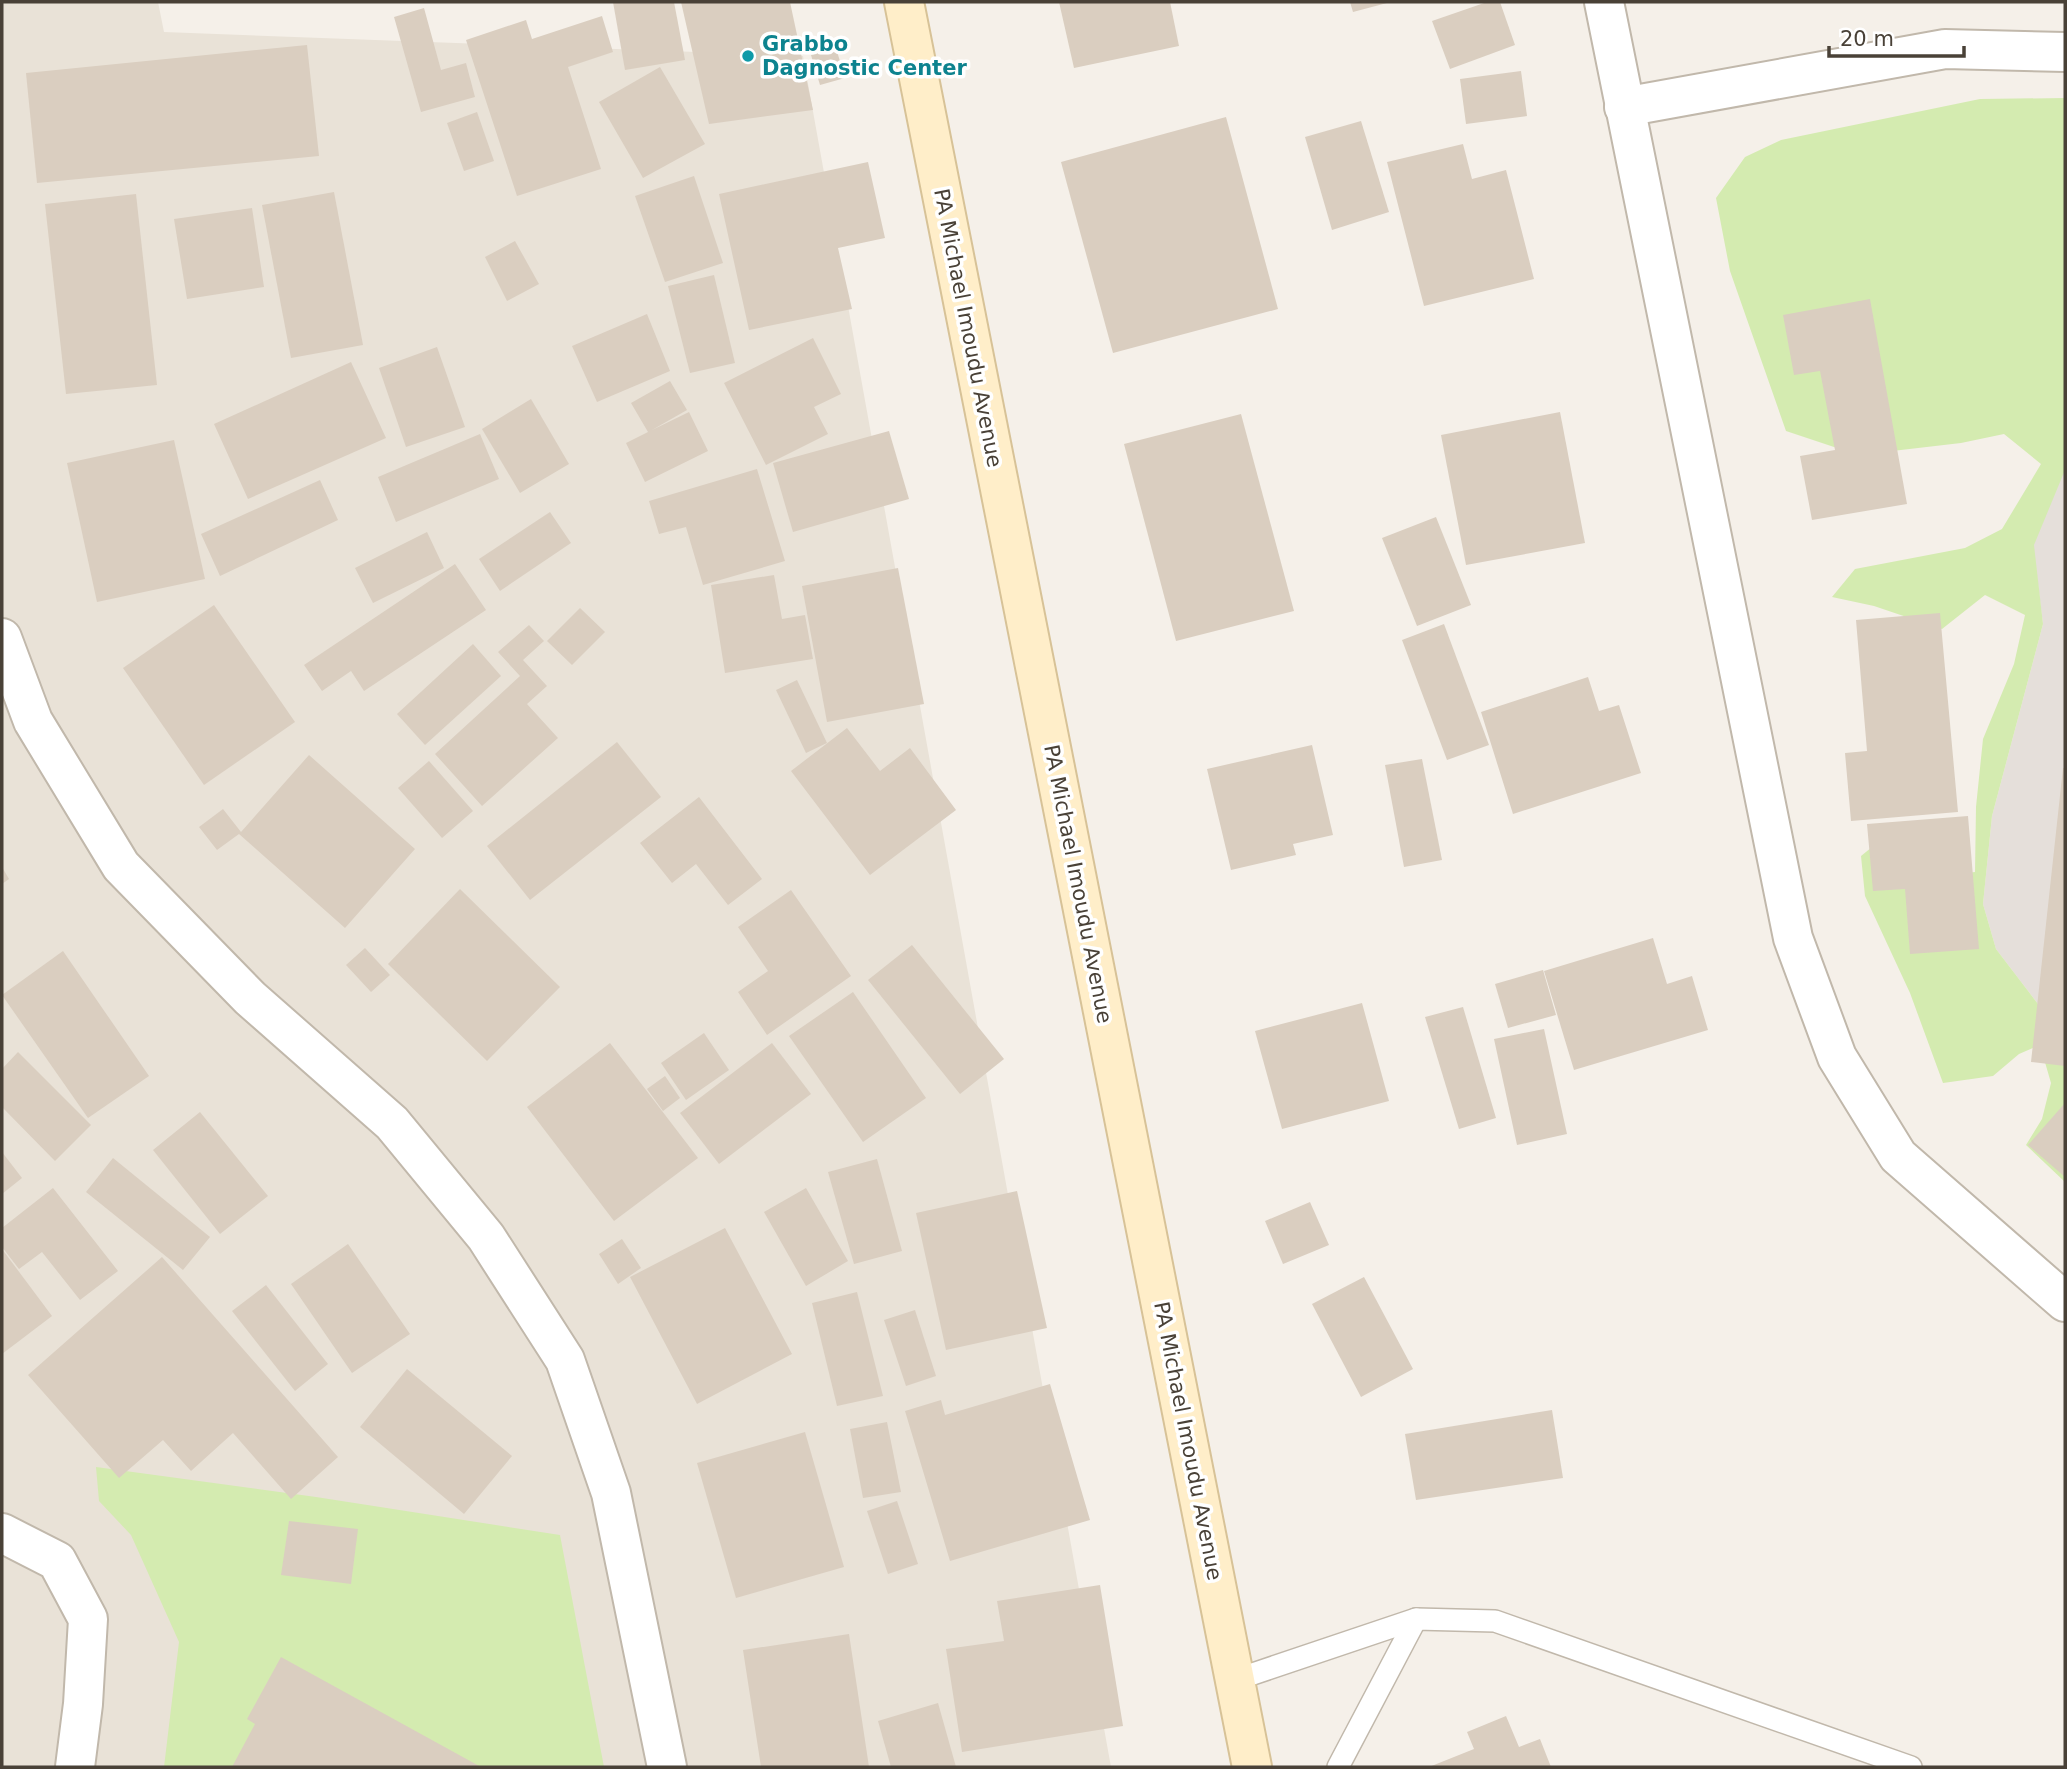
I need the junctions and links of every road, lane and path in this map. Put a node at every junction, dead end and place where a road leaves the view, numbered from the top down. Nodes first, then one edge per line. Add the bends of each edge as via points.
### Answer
1 (904, 2) edge
2 (1604, 2) edge
3 (2065, 52) edge
4 (1624, 107) junction
5 (2, 638) edge
6 (2065, 1302) edge
7 (2, 1533) edge
8 (1416, 1619) junction
9 (1235, 1680) junction
10 (75, 1767) edge
11 (667, 1767) edge
12 (1252, 1767) edge
13 (1338, 1767) edge
14 (1911, 1767) edge

1 - 9 street, PA Michael Imoudu Avenue
2 - 4 street
3 - 4 street via 1945,49
4 - 6 street via 1793,938 1837,1057 1898,1156
5 - 11 street via 33,721 121,866 250,998 392,1123 486,1237 565,1360 611,1493
7 - 10 street via 57,1561 88,1619
8 - 9 lane
8 - 13 lane
8 - 14 lane via 1495,1621
9 - 12 street, PA Michael Imoudu Avenue

